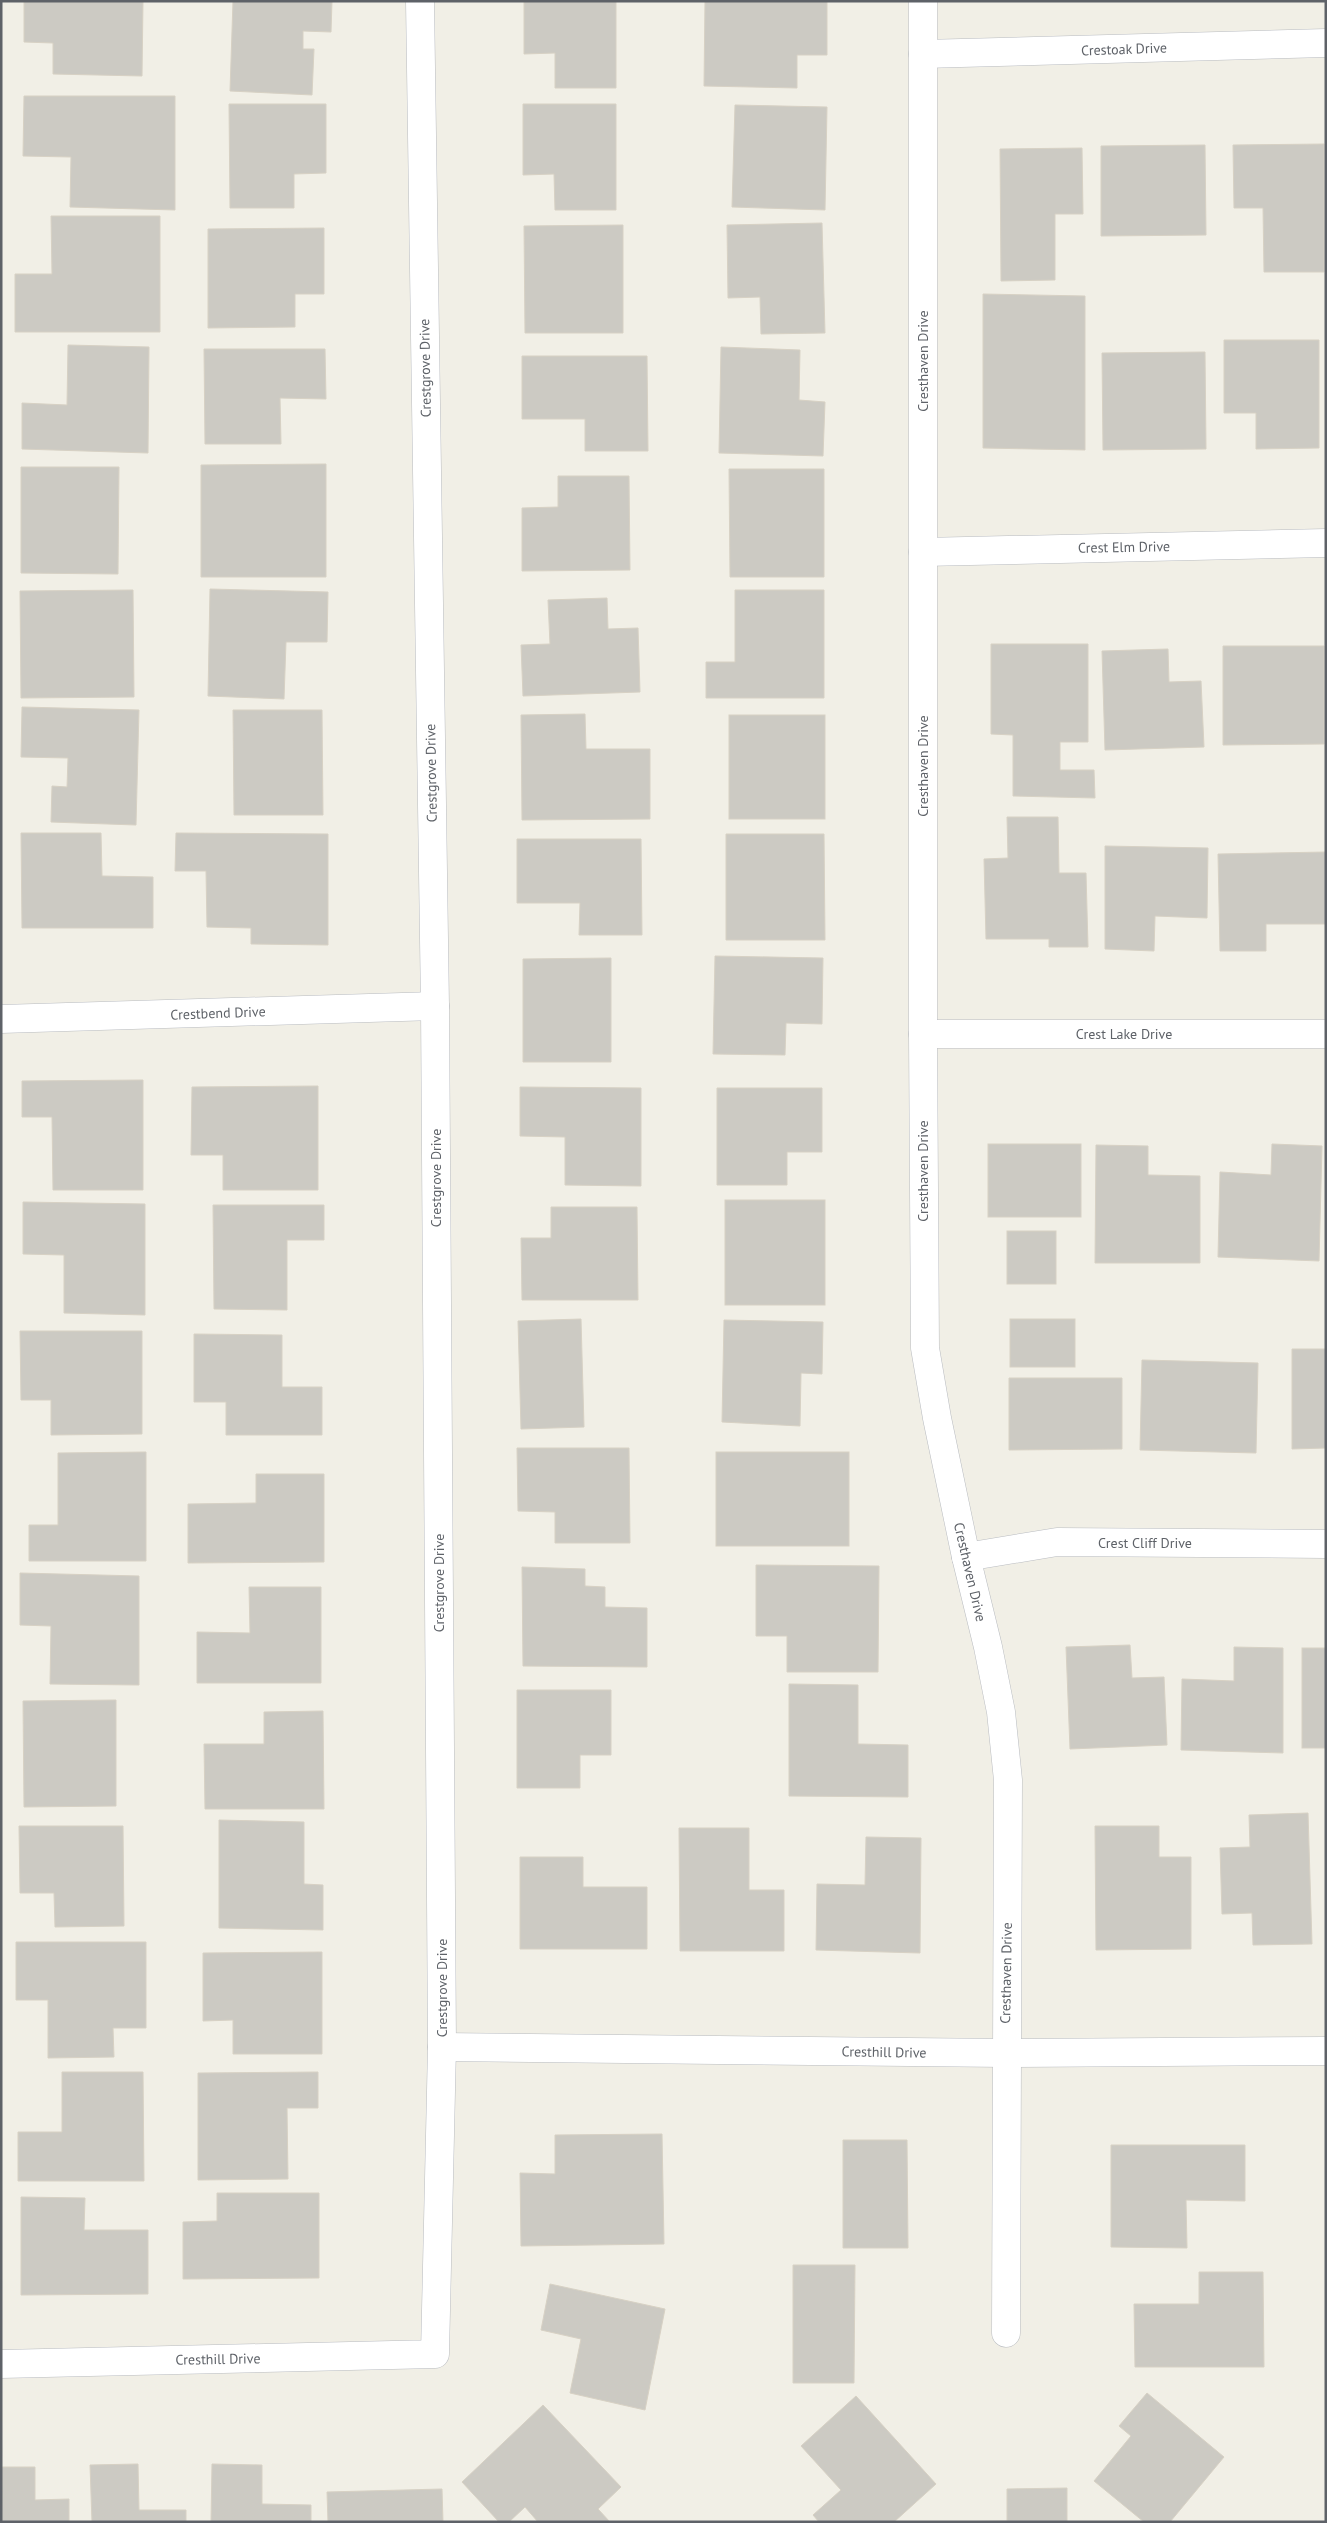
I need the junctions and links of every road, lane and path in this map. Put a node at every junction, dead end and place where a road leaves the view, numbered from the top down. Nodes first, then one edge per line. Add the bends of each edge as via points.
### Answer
1 (420, 1) edge
2 (922, 1) edge
3 (1326, 43) edge
4 (922, 54) junction
5 (1326, 543) edge
6 (923, 552) junction
7 (435, 1006) junction
8 (1, 1019) edge
9 (923, 1034) junction
10 (1326, 1034) edge
11 (1326, 1544) edge
12 (966, 1557) junction
13 (442, 2047) junction
14 (1326, 2052) edge
15 (1006, 2053) junction
16 (1006, 2333) dead end
17 (435, 2354) joint
18 (1, 2364) edge

1 - 7 street, Crestgrove Drive
2 - 4 street, Cresthaven Drive
3 - 4 street, Crestoak Drive
4 - 6 street, Cresthaven Drive
5 - 6 street, Crest Elm Drive
6 - 9 street, Cresthaven Drive
7 - 8 street, Crestbend Drive
7 - 13 street, Crestgrove Drive
9 - 10 street, Crest Lake Drive
9 - 12 street, Cresthaven Drive via 925,1348 936,1418
11 - 12 street, Crest Cliff Drive via 1057,1542
12 - 15 street, Cresthaven Drive via 997,1693 1008,1780
13 - 15 street, Cresthill Drive
13 - 17 street, Crestgrove Drive
14 - 15 street, Cresthill Drive
15 - 16 street, Cresthaven Drive
17 - 18 street, Cresthill Drive

